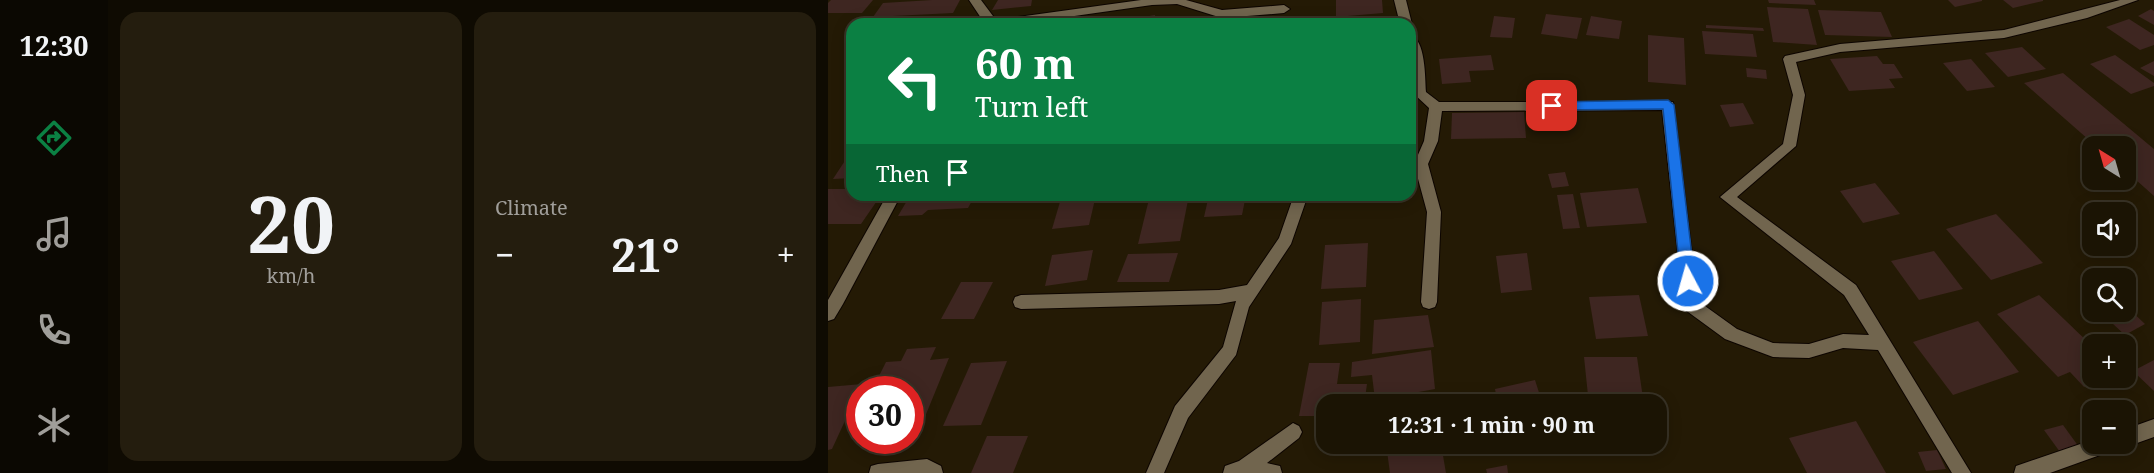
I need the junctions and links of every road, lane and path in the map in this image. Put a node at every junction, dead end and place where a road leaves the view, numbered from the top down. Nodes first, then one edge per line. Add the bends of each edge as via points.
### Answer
1 (975, 0) edge
2 (1400, 0) edge
3 (2132, 0) edge
4 (1285, 4) edge
5 (988, 18) edge
6 (1030, 18) edge
7 (1405, 18) edge
8 (1416, 53) edge
9 (1436, 107) junction
10 (890, 201) edge
11 (1299, 201) edge
12 (1252, 291) junction
13 (1022, 302) dead end
14 (1430, 302) dead end
15 (828, 314) edge
16 (1882, 343) junction
17 (2154, 428) edge
18 (1293, 432) dead end
19 (2136, 434) edge
20 (2082, 453) edge
21 (1239, 470) edge
22 (878, 473) edge
23 (934, 473) edge
24 (1155, 473) edge
25 (1273, 473) edge
26 (1962, 473) edge
27 (2024, 473) edge

1 - 5 street
2 - 7 street
3 - 16 street via 2004,34 1840,48 1789,59 1799,95 1789,146 1727,197 1850,290
4 - 6 street via 1222,14 1178,1 1152,2
8 - 9 street via 1420,94
9 - 14 street via 1431,141 1421,164 1434,212
9 - 16 street via 1668,105 1690,304 1731,334 1773,351 1809,351 1843,341
10 - 15 street
11 - 12 street via 1286,240
12 - 13 street via 1219,297
12 - 24 street via 1242,305 1230,350 1181,412
16 - 26 street
17 - 19 street
18 - 21 street
20 - 27 street
21 - 25 street
22 - 23 street via 927,468

